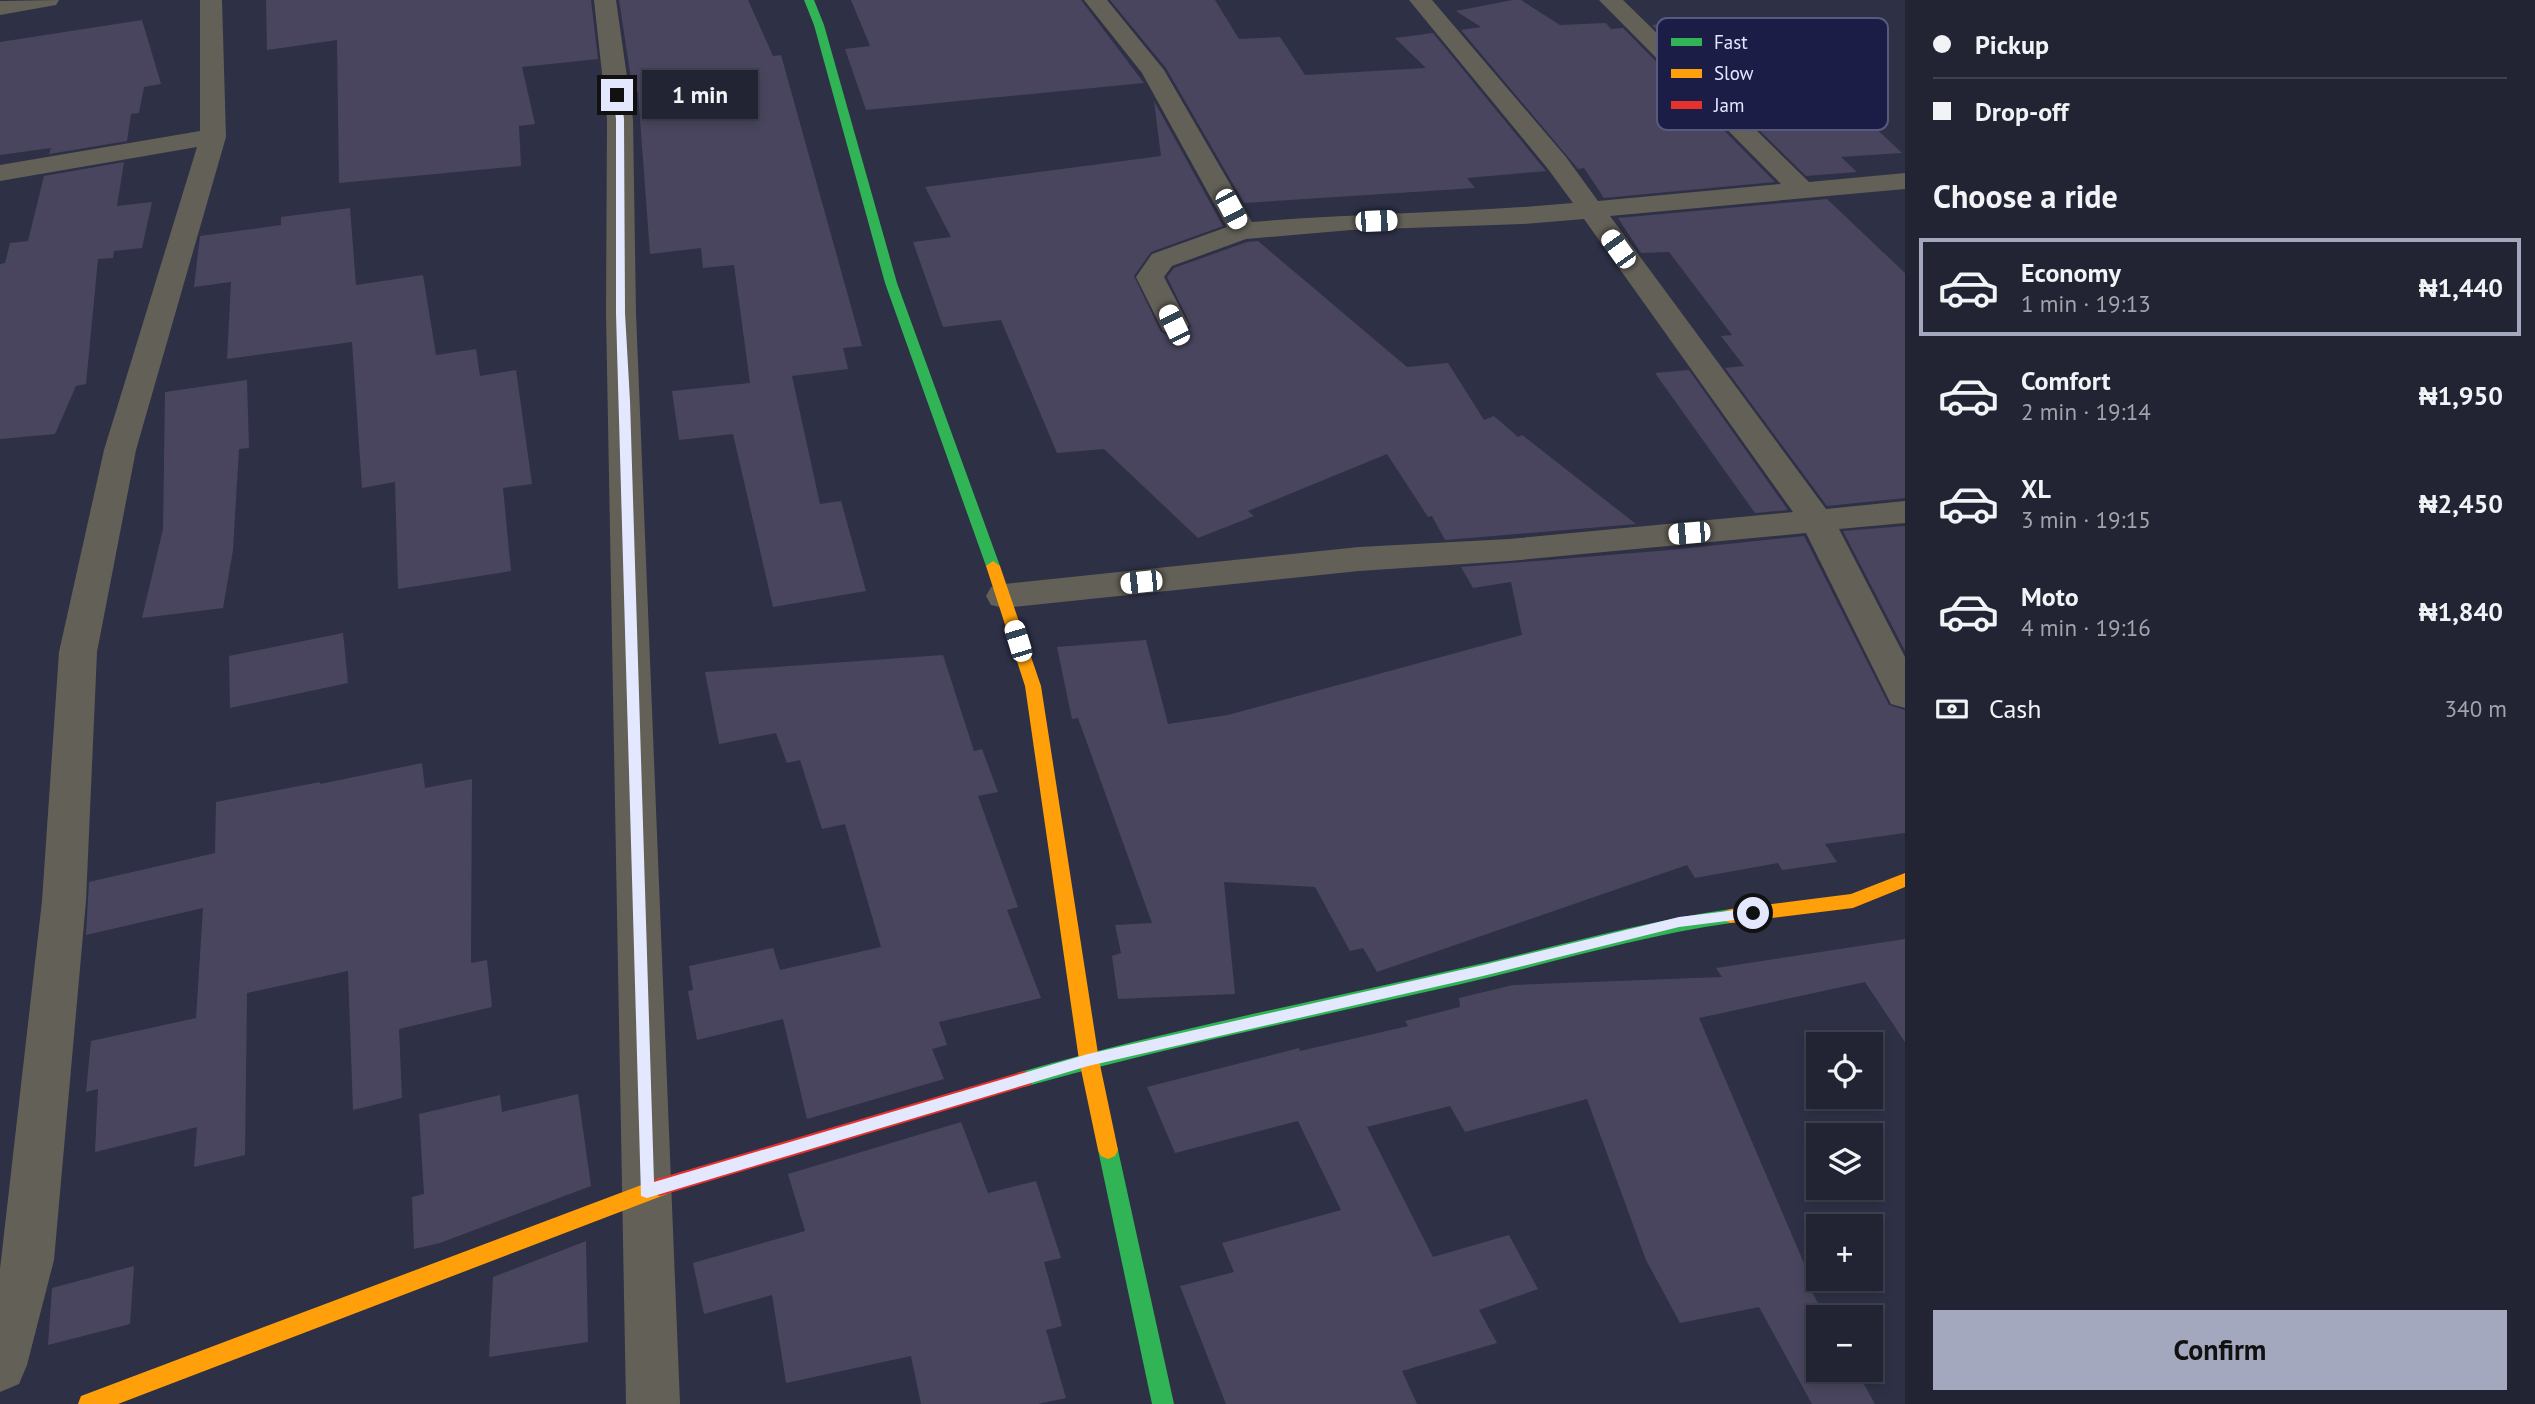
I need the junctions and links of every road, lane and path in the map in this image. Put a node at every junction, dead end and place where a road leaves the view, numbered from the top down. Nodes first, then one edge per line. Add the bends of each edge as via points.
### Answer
1 (48, 0) edge
2 (211, 0) edge
3 (605, 0) edge
4 (809, 0) edge
5 (1095, 0) edge
6 (1420, 0) edge
7 (1610, 0) edge
8 (0, 8) edge
9 (1657, 47) edge
10 (1741, 130) edge
11 (212, 137) junction
12 (0, 173) edge
13 (1905, 181) edge
14 (1801, 190) junction
15 (1589, 209) junction
16 (1243, 231) junction
17 (1174, 325) dead end
18 (1905, 512) edge
19 (1818, 520) junction
20 (1004, 596) junction
21 (1905, 694) edge
22 (1905, 880) edge
23 (1088, 1060) junction
24 (647, 1191) junction
25 (0, 1365) edge
26 (89, 1404) edge
27 (653, 1404) edge
28 (1163, 1404) edge

1 - 8 street
2 - 11 street
3 - 24 street via 620,119 621,313
4 - 20 street via 891,284
5 - 16 street via 1152,70
6 - 15 street via 1557,163
7 - 9 street
10 - 14 street
11 - 12 street
11 - 25 street via 120,450 78,652 64,901 28,1260
13 - 14 street
14 - 15 street
15 - 16 street
15 - 19 street
16 - 17 street via 1162,260 1150,277
18 - 19 street
19 - 20 street via 1509,550 1359,559
19 - 21 street
20 - 23 street via 1032,686
22 - 23 street via 1853,901 1679,922
23 - 24 street
23 - 28 street
24 - 26 street
24 - 27 street

